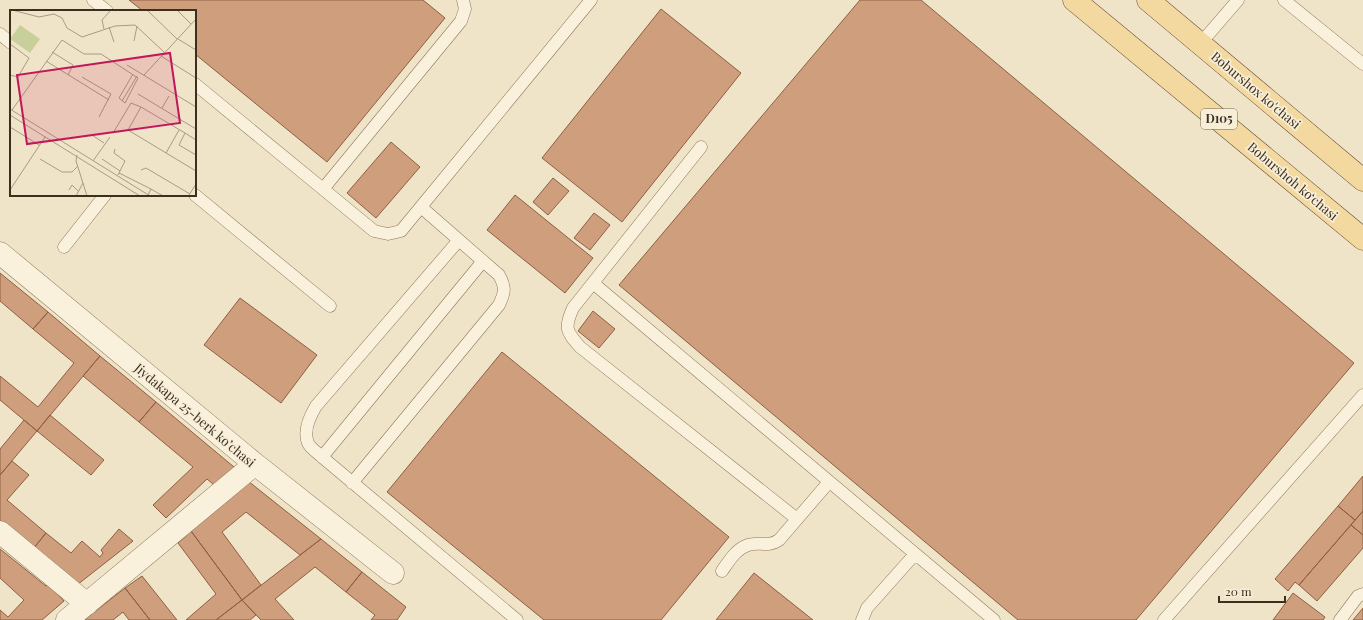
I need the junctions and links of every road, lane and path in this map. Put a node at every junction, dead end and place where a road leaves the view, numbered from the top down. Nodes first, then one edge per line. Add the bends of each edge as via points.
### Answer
1 (93, 0) edge
2 (463, 0) edge
3 (591, 0) edge
4 (1074, 0) edge
5 (1148, 0) edge
6 (1238, 0) edge
7 (1284, 0) edge
8 (106, 10) edge
9 (0, 34) edge
10 (10, 42) edge
11 (1200, 44) junction
12 (1363, 64) edge
13 (196, 85) edge
14 (701, 146) dead end
15 (1363, 180) edge
16 (323, 189) junction
17 (105, 196) edge
18 (196, 196) edge
19 (421, 207) junction
20 (1363, 239) edge
21 (459, 240) junction
22 (64, 247) dead end
23 (0, 253) edge
24 (483, 261) junction
25 (593, 283) junction
26 (330, 306) dead end
27 (1363, 395) edge
28 (322, 457) junction
29 (255, 464) junction
30 (829, 482) junction
31 (352, 483) junction
32 (797, 519) junction
33 (0, 532) edge
34 (915, 554) junction
35 (722, 571) dead end
36 (393, 573) dead end
37 (1363, 594) edge
38 (87, 604) junction
39 (67, 620) edge
40 (517, 620) edge
41 (862, 620) edge
42 (994, 620) edge
43 (1164, 620) edge
44 (1340, 620) edge

1 - 8 lane
2 - 16 lane via 465,9 461,21
3 - 19 lane
4 - 20 main road, Boburshoh koʻchasi / D105
5 - 11 main road, Boburshox ko'chasi
6 - 11 lane
7 - 12 lane
9 - 10 lane
11 - 15 main road, Boburshox ko'chasi
13 - 16 lane
14 - 25 lane
16 - 19 lane via 374,231 388,234 401,231
17 - 22 lane
18 - 26 lane
19 - 21 lane
21 - 24 lane
21 - 28 lane via 316,406 311,415 307,434 308,444
23 - 29 street, Jiydakapa 25-berk koʼchasi
24 - 28 lane
24 - 31 lane via 499,275 504,285 504,294 499,305
25 - 30 lane
25 - 32 lane via 573,308 567,321 568,333 580,347
27 - 43 lane
28 - 31 lane
29 - 36 street, Jiydakapa 25-berk koʼchasi
29 - 38 street
30 - 32 lane
30 - 34 lane
31 - 40 lane
32 - 35 lane via 774,544 749,544 739,549
33 - 38 street
34 - 41 lane via 867,608
34 - 42 lane
37 - 44 lane via 1358,596
38 - 39 street

